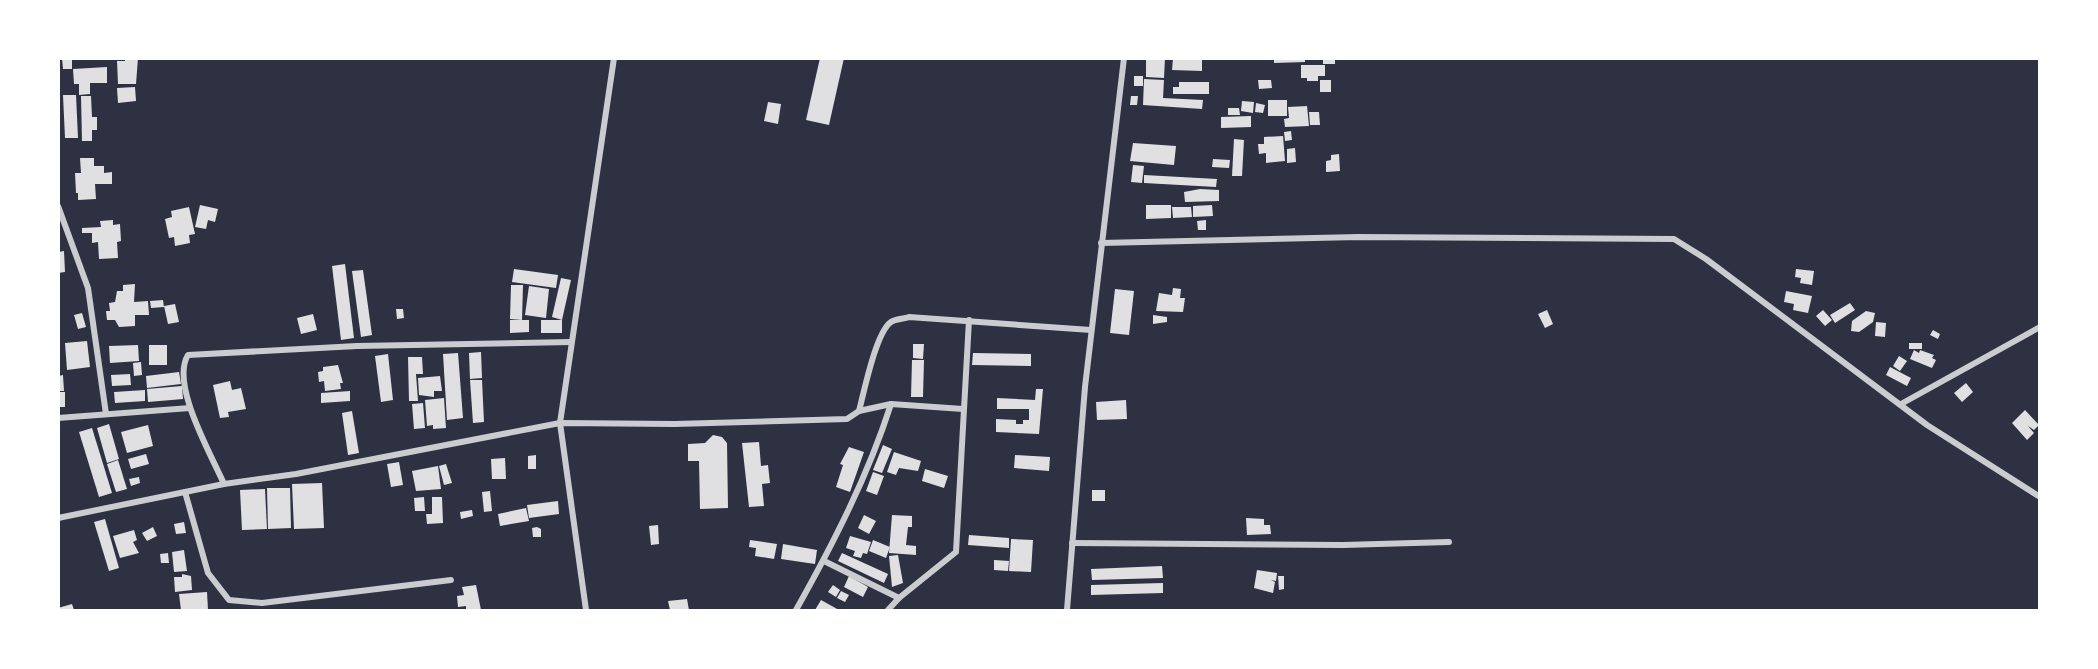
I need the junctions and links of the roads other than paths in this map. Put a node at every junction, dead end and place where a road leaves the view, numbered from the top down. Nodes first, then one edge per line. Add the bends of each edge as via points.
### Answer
1 (614, 58) edge
2 (1124, 58) edge
3 (58, 206) edge
4 (1101, 243) junction
5 (969, 320) junction
6 (2040, 327) edge
7 (1091, 330) junction
8 (571, 342) junction
9 (891, 404) junction
10 (1901, 404) junction
11 (190, 408) junction
12 (963, 409) junction
13 (860, 411) junction
14 (106, 414) junction
15 (58, 418) edge
16 (560, 423) junction
17 (224, 484) junction
18 (185, 492) junction
19 (2040, 497) edge
20 (58, 518) edge
21 (1072, 543) junction
22 (1449, 543) dead end
23 (824, 561) junction
24 (451, 580) dead end
25 (899, 598) junction
26 (586, 610) edge
27 (796, 610) edge
28 (888, 610) edge
29 (1067, 610) edge

1 - 8 street
2 - 4 street
3 - 14 street via 88,288
4 - 7 street
4 - 10 street via 1358,237 1674,239 1706,258
5 - 7 street
5 - 12 street
5 - 13 street via 909,317 891,321 868,371
6 - 10 street
7 - 21 street
8 - 11 street via 198,353 189,355 183,363
8 - 16 street
9 - 12 street
9 - 13 street
9 - 23 street via 875,454
10 - 19 street
11 - 14 street
11 - 17 street
12 - 25 street via 956,552
13 - 16 street via 847,419 823,421
14 - 15 street
16 - 17 street via 296,474
16 - 26 street
17 - 18 street
18 - 20 street
18 - 24 street via 208,573 229,600 262,603
21 - 22 street
21 - 29 street
23 - 25 street
23 - 27 street
25 - 28 street

